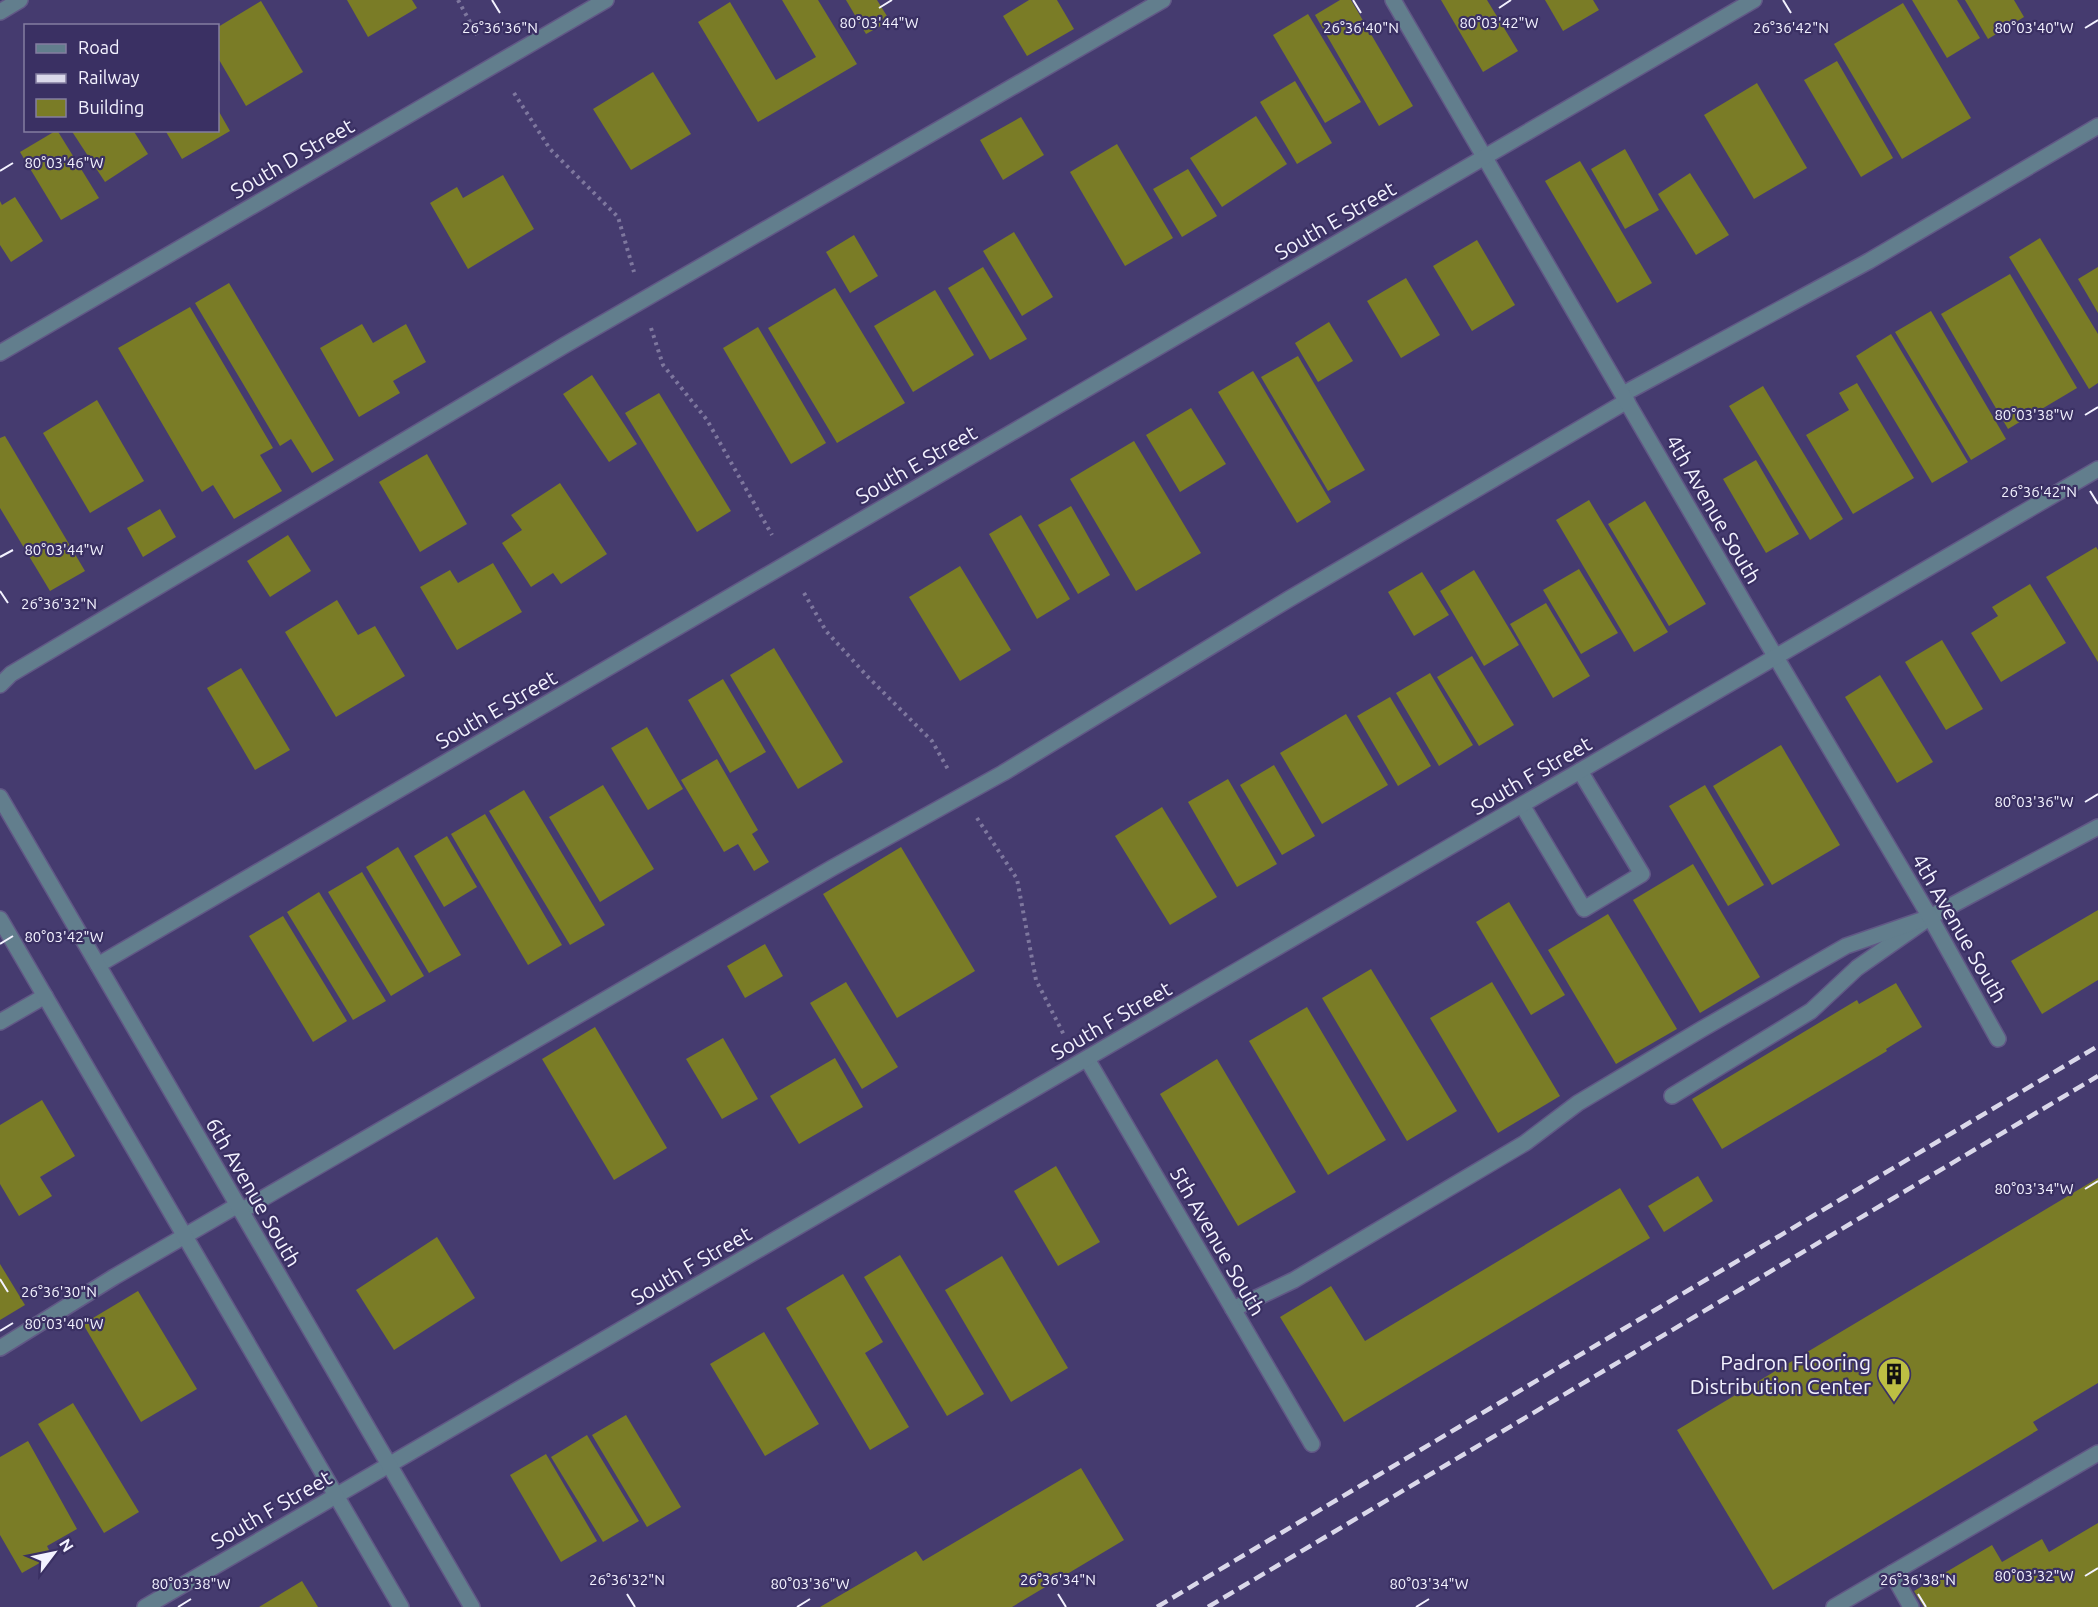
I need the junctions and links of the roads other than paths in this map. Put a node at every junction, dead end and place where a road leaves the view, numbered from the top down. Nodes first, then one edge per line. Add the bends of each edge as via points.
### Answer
1 (21, 0) edge
2 (606, 0) edge
3 (1163, 0) edge
4 (1393, 0) edge
5 (1754, 0) edge
6 (0, 12) edge
7 (2098, 126) edge
8 (1485, 157) junction
9 (0, 353) edge
10 (1625, 398) junction
11 (2098, 469) edge
12 (1776, 657) junction
13 (0, 685) edge
14 (1580, 771) junction
15 (0, 797) edge
16 (1522, 805) junction
17 (2098, 827) edge
18 (1930, 917) junction
19 (0, 919) edge
20 (98, 965) junction
21 (45, 996) junction
22 (0, 1022) edge
23 (1998, 1039) dead end
24 (1087, 1059) junction
25 (1672, 1096) dead end
26 (239, 1208) junction
27 (185, 1236) junction
28 (1233, 1309) junction
29 (0, 1348) edge
30 (1312, 1444) dead end
31 (2098, 1454) edge
32 (389, 1465) junction
33 (336, 1496) junction
34 (1892, 1573) junction
35 (145, 1607) edge
36 (401, 1607) edge
37 (472, 1607) edge
38 (1834, 1607) edge
39 (1911, 1607) edge

1 - 6 street
2 - 9 street, South D Street
3 - 13 street via 565,345 10,674
4 - 8 street, 4th Avenue South
5 - 8 street, South E Street
7 - 10 street
8 - 10 street, 4th Avenue South
8 - 20 street, South E Street
10 - 12 street, 4th Avenue South
10 - 26 street via 1003,773
11 - 12 street, South F Street
12 - 14 street, South F Street
12 - 18 street, 4th Avenue South
14 - 16 street, South F Street
14 - 16 street via 1642,874 1584,909
15 - 20 street, 6th Avenue South
16 - 24 street, South F Street
17 - 18 street
18 - 23 street, 4th Avenue South
18 - 25 street via 1857,968 1811,1011
18 - 28 street via 1846,946 1578,1103 1525,1143 1294,1280
19 - 21 street
20 - 26 street, 6th Avenue South
21 - 22 street
21 - 27 street
24 - 28 street, 5th Avenue South
24 - 32 street, South F Street
26 - 27 street
26 - 32 street, 6th Avenue South
27 - 29 street
27 - 33 street
28 - 30 street, 5th Avenue South
31 - 34 street
32 - 33 street, South F Street
32 - 37 street, 6th Avenue South
33 - 35 street, South F Street
33 - 36 street
34 - 38 street
34 - 39 street

